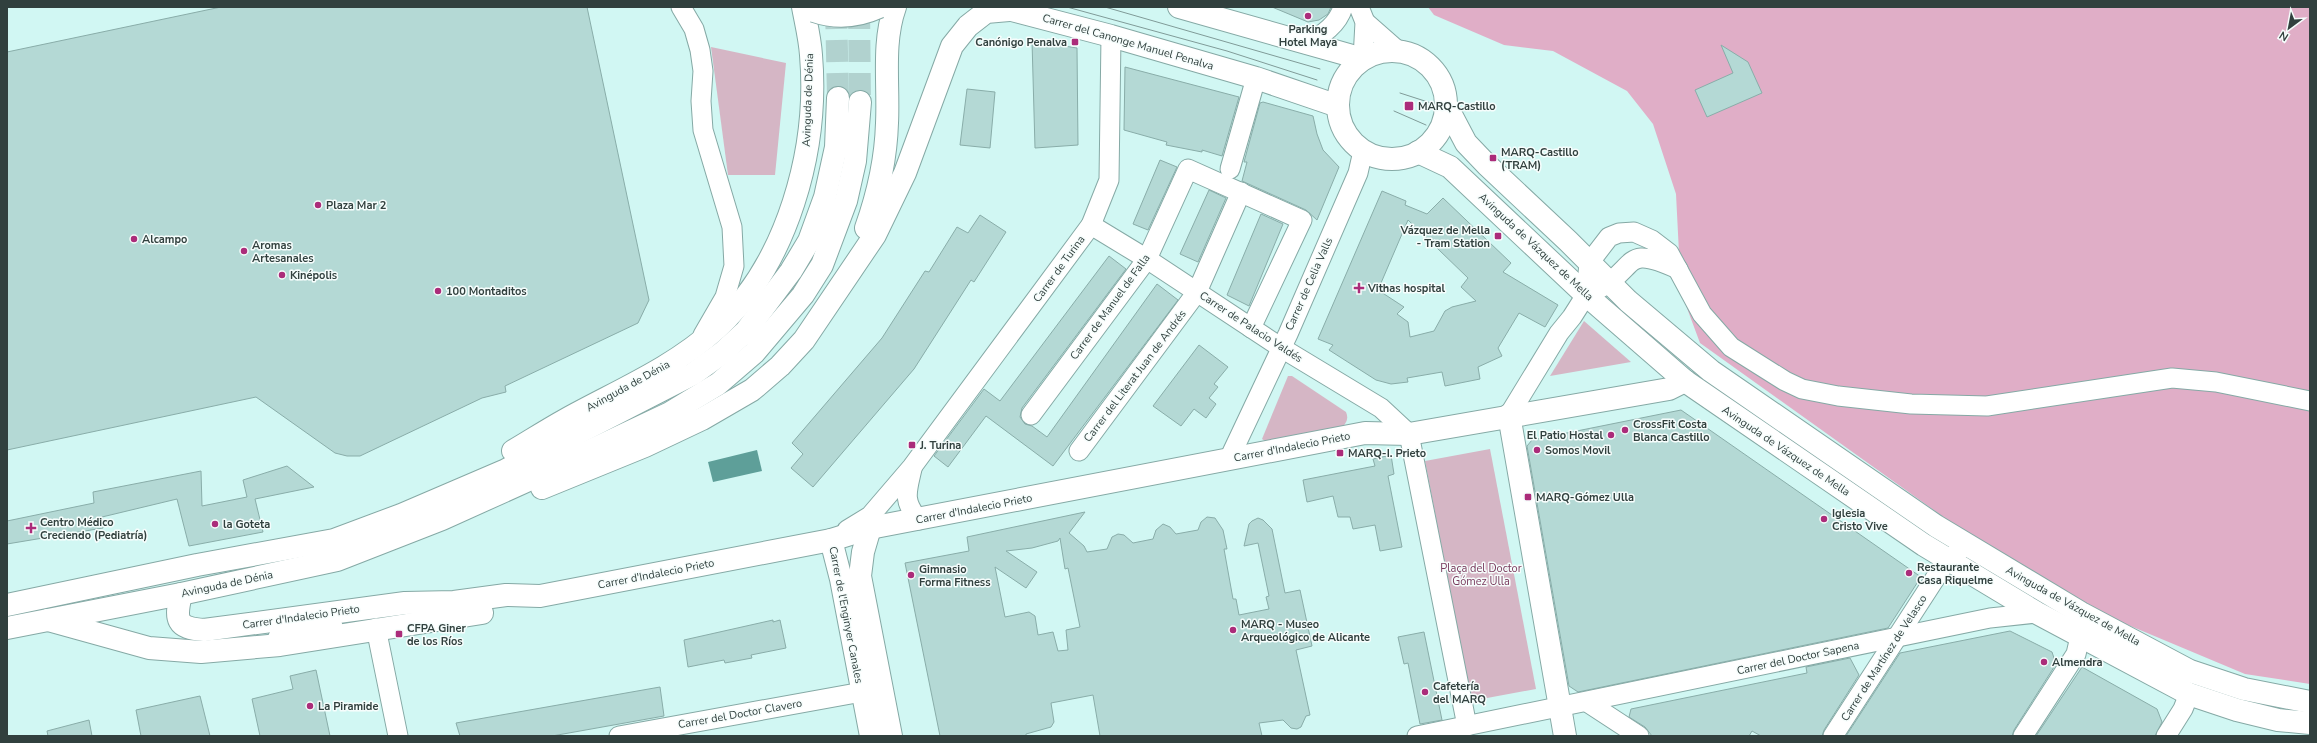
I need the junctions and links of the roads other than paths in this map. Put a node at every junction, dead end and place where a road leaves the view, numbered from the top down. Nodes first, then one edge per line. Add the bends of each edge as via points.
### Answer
1 (681, 7) edge
2 (879, 7) edge
3 (895, 7) edge
4 (1179, 7) edge
5 (1343, 7) edge
6 (808, 8) edge
7 (1004, 8) edge
8 (1362, 15) edge
9 (1111, 36) junction
10 (1306, 43) junction
11 (1398, 52) junction
12 (1363, 59) junction
13 (1256, 78) junction
14 (838, 98) tunnel mouth
15 (860, 102) tunnel mouth
16 (1446, 105) junction
17 (1338, 106) junction
18 (1363, 151) junction
19 (1418, 152) junction
20 (1230, 169) dead end
21 (1241, 192) junction
22 (1091, 224) junction
23 (1147, 259) junction
24 (1589, 263) junction
25 (1679, 269) junction
26 (845, 281) junction
27 (1610, 283) junction
28 (1197, 292) junction
29 (1586, 295) junction
30 (1251, 328) junction
31 (1679, 345) junction
32 (693, 347) junction
33 (1280, 347) junction
34 (1684, 381) junction
35 (2310, 401) edge
36 (1031, 415) dead end
37 (1509, 415) junction
38 (1409, 434) junction
39 (1079, 451) dead end
40 (1229, 459) junction
41 (912, 467) junction
42 (401, 515) junction
43 (442, 519) junction
44 (919, 520) junction
45 (870, 528) junction
46 (831, 540) junction
47 (1967, 545) junction
48 (1948, 560) junction
49 (860, 576) junction
50 (181, 594) junction
51 (540, 596) junction
52 (454, 602) junction
53 (7, 605) edge
54 (2037, 613) junction
55 (2081, 613) junction
56 (48, 620) junction
57 (7, 628) edge
58 (376, 628) junction
59 (2080, 637) junction
60 (1896, 638) junction
61 (275, 645) junction
62 (862, 692) junction
63 (2189, 694) junction
64 (1587, 702) junction
65 (1560, 705) junction
66 (2307, 706) edge
67 (2310, 723) edge
68 (1467, 726) junction
69 (398, 736) edge
70 (619, 736) edge
71 (871, 736) edge
72 (891, 736) edge
73 (1417, 736) edge
74 (1565, 736) edge
75 (1639, 736) edge
76 (1833, 736) edge
77 (2024, 736) edge
78 (2166, 736) edge

1 - 32 street via 694,29 700,50 703,71 703,130 732,227 734,266 725,297 706,331
2 - 6 main road, bridge via 848,17 825,15
3 - 26 main road, Avinguda de Dénia via 888,36 887,125 882,170 873,209
4 - 10 main road
5 - 10 street via 1330,27
6 - 32 main road, Avinguda de Dénia via 812,55 810,117 806,157 795,201 771,255 753,284 717,328
7 - 9 main road, Carrer del Canonge Manuel Penalva
7 - 26 main road, Avinguda de Dénia via 986,12 968,26 952,46 905,173 875,235
8 - 11 street
8 - 12 street
9 - 13 main road, Carrer del Canonge Manuel Penalva
9 - 22 street, Carrer de Turina via 1109,180
10 - 12 main road
11 - 12 main road via 1386,51
11 - 16 main road via 1411,55 1432,69 1440,80
12 - 17 main road via 1350,71 1341,87
13 - 17 main road, Carrer del Canonge Manuel Penalva
13 - 20 street
14 - 42 main road, Avinguda de Dénia via 836,147 825,197 809,241 792,271 746,331 693,374 653,396 506,470
15 - 43 main road, Avinguda de Dénia via 855,161 846,201 822,265 803,295 754,354 718,384 670,413
16 - 19 main road via 1439,132
16 - 24 main road, Avinguda de Vázquez de Mella via 1466,143
17 - 18 main road via 1339,119 1345,131
18 - 19 main road via 1374,156 1396,159
18 - 33 street, Carrer de Celia Valls via 1358,173
19 - 29 main road, Avinguda de Vázquez de Mella via 1450,167
21 - 23 street, Carrer de Manuel de Falla via 1188,169
21 - 28 street, Carrer del Literat Juan de Andrés
21 - 30 street via 1302,220
22 - 23 street, Carrer de Palacio Valdés
22 - 41 street, Carrer de Turina
23 - 28 street, Carrer de Palacio Valdés
23 - 36 street, Carrer de Manuel de Falla
24 - 25 street via 1609,237 1634,232 1652,240 1669,253
24 - 27 main road, Avinguda de Vázquez de Mella
24 - 29 street
25 - 27 street via 1655,258 1642,257 1632,260
25 - 35 street via 1702,314 1731,347 1785,381 1809,390 1838,396 1911,404 1987,406 2172,378 2216,382
26 - 43 main road, Avinguda de Dénia via 804,340 780,366 752,390 702,419 607,463 548,486
27 - 29 street
27 - 31 main road, Avinguda de Vázquez de Mella
28 - 30 street, Carrer de Palacio Valdés
28 - 39 street, Carrer del Literat Juan de Andrés
29 - 34 main road, Avinguda de Vázquez de Mella
29 - 37 street via 1559,332
30 - 33 street, Carrer de Palacio Valdés
31 - 34 street
31 - 47 main road, Avinguda de Vázquez de Mella via 1711,371
32 - 42 main road, Avinguda de Dénia via 660,371 565,420
33 - 38 street, Carrer de Palacio Valdés via 1381,408
33 - 40 street, Carrer de Celia Valls
34 - 37 main road via 1669,388
34 - 48 main road, Avinguda de Vázquez de Mella
37 - 38 main road
37 - 65 main road
38 - 40 main road, Carrer d'Indalecio Prieto via 1365,433
38 - 68 street
40 - 44 main road, Carrer d'Indalecio Prieto
41 - 44 street, Carrer de Turina via 906,498
41 - 46 street, Carrer de Turina via 870,516
42 - 53 main road, Avinguda de Dénia via 334,540 197,565
43 - 50 main road, Avinguda de Dénia via 337,560
44 - 45 main road, Carrer d'Indalecio Prieto
45 - 46 main road, Carrer d'Indalecio Prieto
45 - 49 main road, Carrer de l'Enginyer Canales
46 - 49 main road, Carrer de l'Enginyer Canales via 848,553
46 - 51 main road, Carrer d'Indalecio Prieto
46 - 62 main road, Carrer de l'Enginyer Canales via 841,579
47 - 48 street, Carrer de Martínez de Velasco
47 - 55 main road, Avinguda de Vázquez de Mella
48 - 54 main road, Avinguda de Vázquez de Mella
48 - 60 street, Carrer de Martínez de Velasco
49 - 72 main road, Carrer de l'Enginyer Canales
50 - 52 main road, Carrer d'Indalecio Prieto via 177,612 180,622 188,629 204,630 405,603
50 - 56 main road, Avinguda de Dénia
51 - 52 main road, Carrer d'Indalecio Prieto via 506,596
51 - 58 main road, Carrer d'Indalecio Prieto via 508,609
52 - 61 street, Carrer d'Indalecio Prieto via 421,613 382,620 285,632 278,637
54 - 59 main road, Avinguda de Vázquez de Mella
54 - 60 street, Carrer del Doctor Sapena via 1990,618
55 - 59 street
55 - 66 main road, Avinguda de Vázquez de Mella via 2190,671
56 - 57 main road, Avinguda de Dénia
56 - 61 main road, Carrer d'Indalecio Prieto via 149,648 201,652
58 - 61 main road, Carrer d'Indalecio Prieto
58 - 69 street
59 - 63 main road, Avinguda de Vázquez de Mella
59 - 77 street via 2076,654
60 - 64 street, Carrer del Doctor Sapena
60 - 76 street, Carrer de Martínez de Velasco
62 - 70 street, Carrer del Doctor Clavero
62 - 71 main road, Carrer de l'Enginyer Canales
63 - 67 main road, Avinguda de Vázquez de Mella via 2278,720
63 - 78 street
64 - 65 street, Carrer del Doctor Sapena
64 - 75 street
65 - 68 street
65 - 74 main road
68 - 73 street

